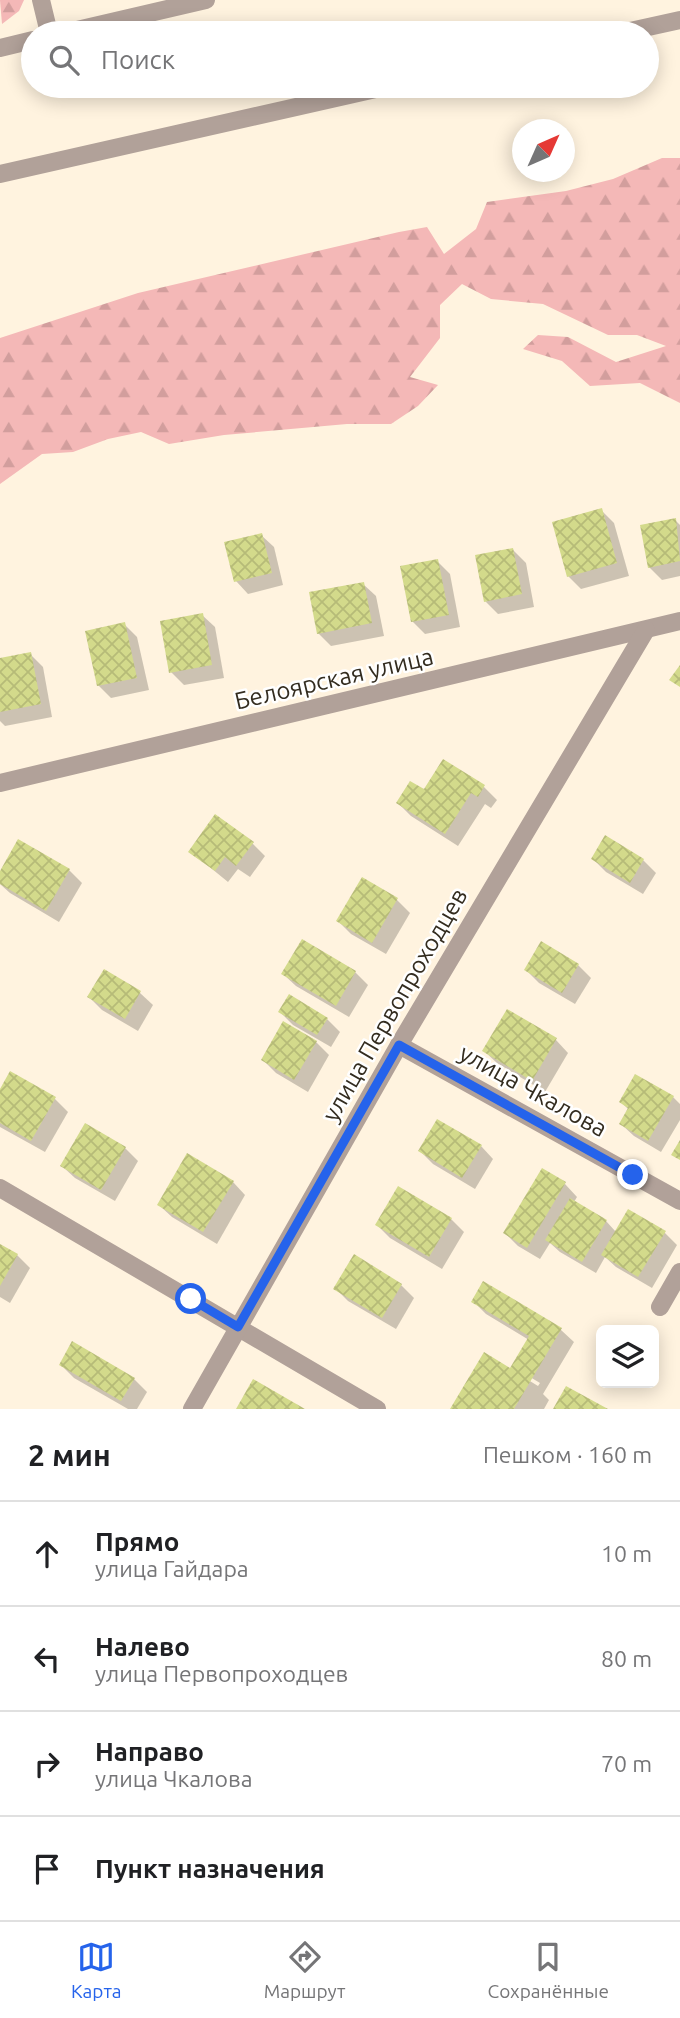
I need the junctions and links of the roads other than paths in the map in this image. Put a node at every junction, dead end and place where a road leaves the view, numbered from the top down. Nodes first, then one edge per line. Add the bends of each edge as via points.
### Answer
1 (41, 0) edge
2 (206, 0) edge
3 (680, 20) edge
4 (46, 21) edge
5 (116, 21) edge
6 (659, 25) edge
7 (21, 43) edge
8 (0, 48) edge
9 (336, 98) edge
10 (0, 174) edge
11 (680, 621) edge
12 (646, 630) junction
13 (0, 783) edge
14 (399, 1045) junction
15 (0, 1188) edge
16 (680, 1201) edge
17 (680, 1272) edge
18 (660, 1307) dead end
19 (238, 1327) junction
20 (192, 1409) edge
21 (377, 1409) edge

1 - 4 street
2 - 5 street
3 - 6 street
7 - 8 street
9 - 10 street
11 - 12 street, Белоярская улица
12 - 13 street, Белоярская улица
12 - 14 street, улица Первопроходцев
14 - 16 street, улица Чкалова
14 - 19 street, улица Первопроходцев
15 - 19 street
17 - 18 street
19 - 20 street, улица Первопроходцев
19 - 21 street

